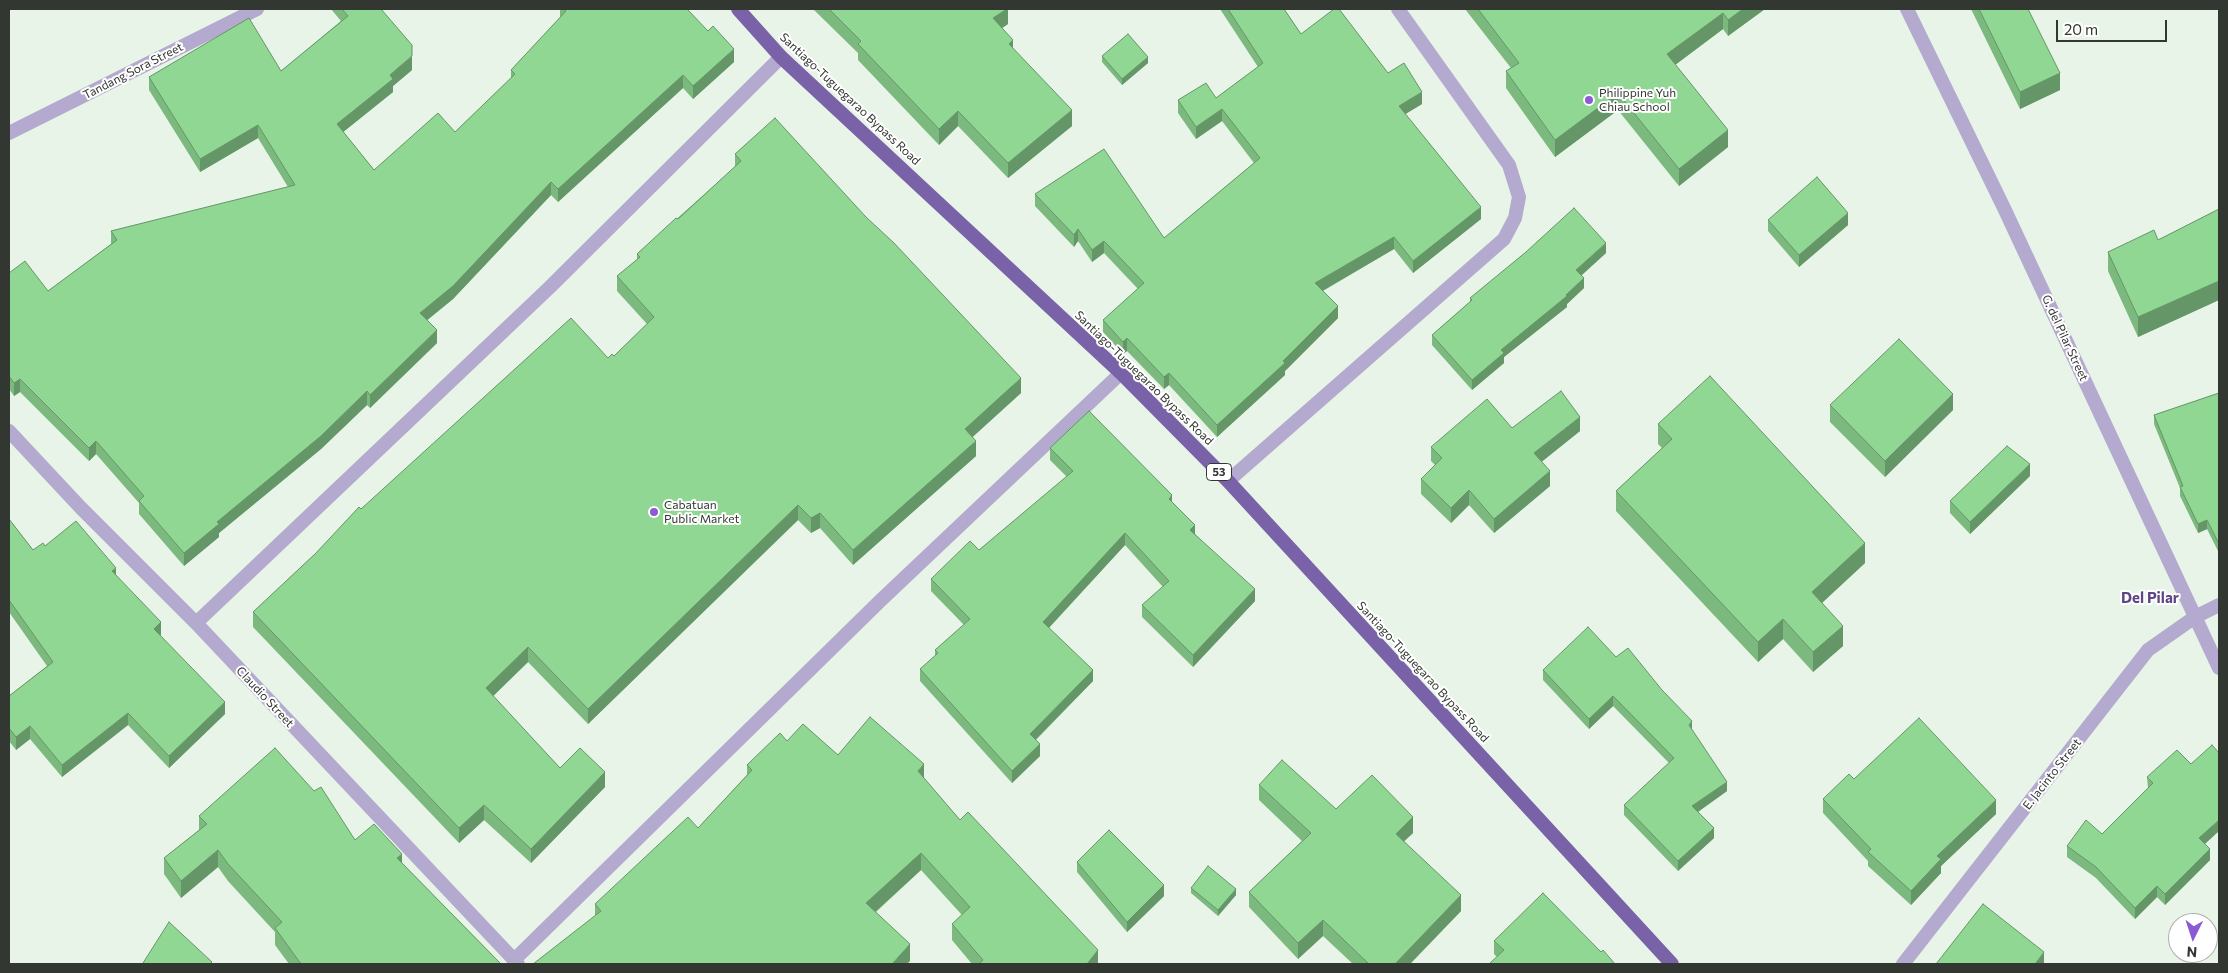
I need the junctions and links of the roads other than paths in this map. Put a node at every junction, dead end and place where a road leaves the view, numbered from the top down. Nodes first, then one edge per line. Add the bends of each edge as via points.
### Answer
1 (257, 9) edge
2 (738, 9) edge
3 (1398, 9) edge
4 (1907, 9) edge
5 (781, 57) junction
6 (9, 133) edge
7 (1121, 373) junction
8 (9, 431) edge
9 (1228, 481) junction
10 (2219, 605) edge
11 (2194, 617) junction
12 (196, 623) junction
13 (2219, 668) edge
14 (516, 962) edge
15 (1672, 964) edge
16 (1903, 964) edge

1 - 6 street, Tandang Sora Street
2 - 5 highway, Santiago-Tuguegarao Bypass Road / 53
3 - 9 street via 1509,165 1519,196 1515,218 1504,240
4 - 11 street, G. del Pilar Street via 2004,208
5 - 7 highway, Santiago-Tuguegarao Bypass Road / 53
5 - 12 street via 550,287
7 - 9 highway, Santiago-Tuguegarao Bypass Road / 53
7 - 14 street via 880,601
8 - 12 street, Claudio Street
9 - 15 highway, Santiago-Tuguegarao Bypass Road / 53
10 - 11 street, E. Jacinto Street
11 - 13 street, G. del Pilar Street
11 - 16 street, E. Jacinto Street via 2148,650
12 - 14 street, Claudio Street

